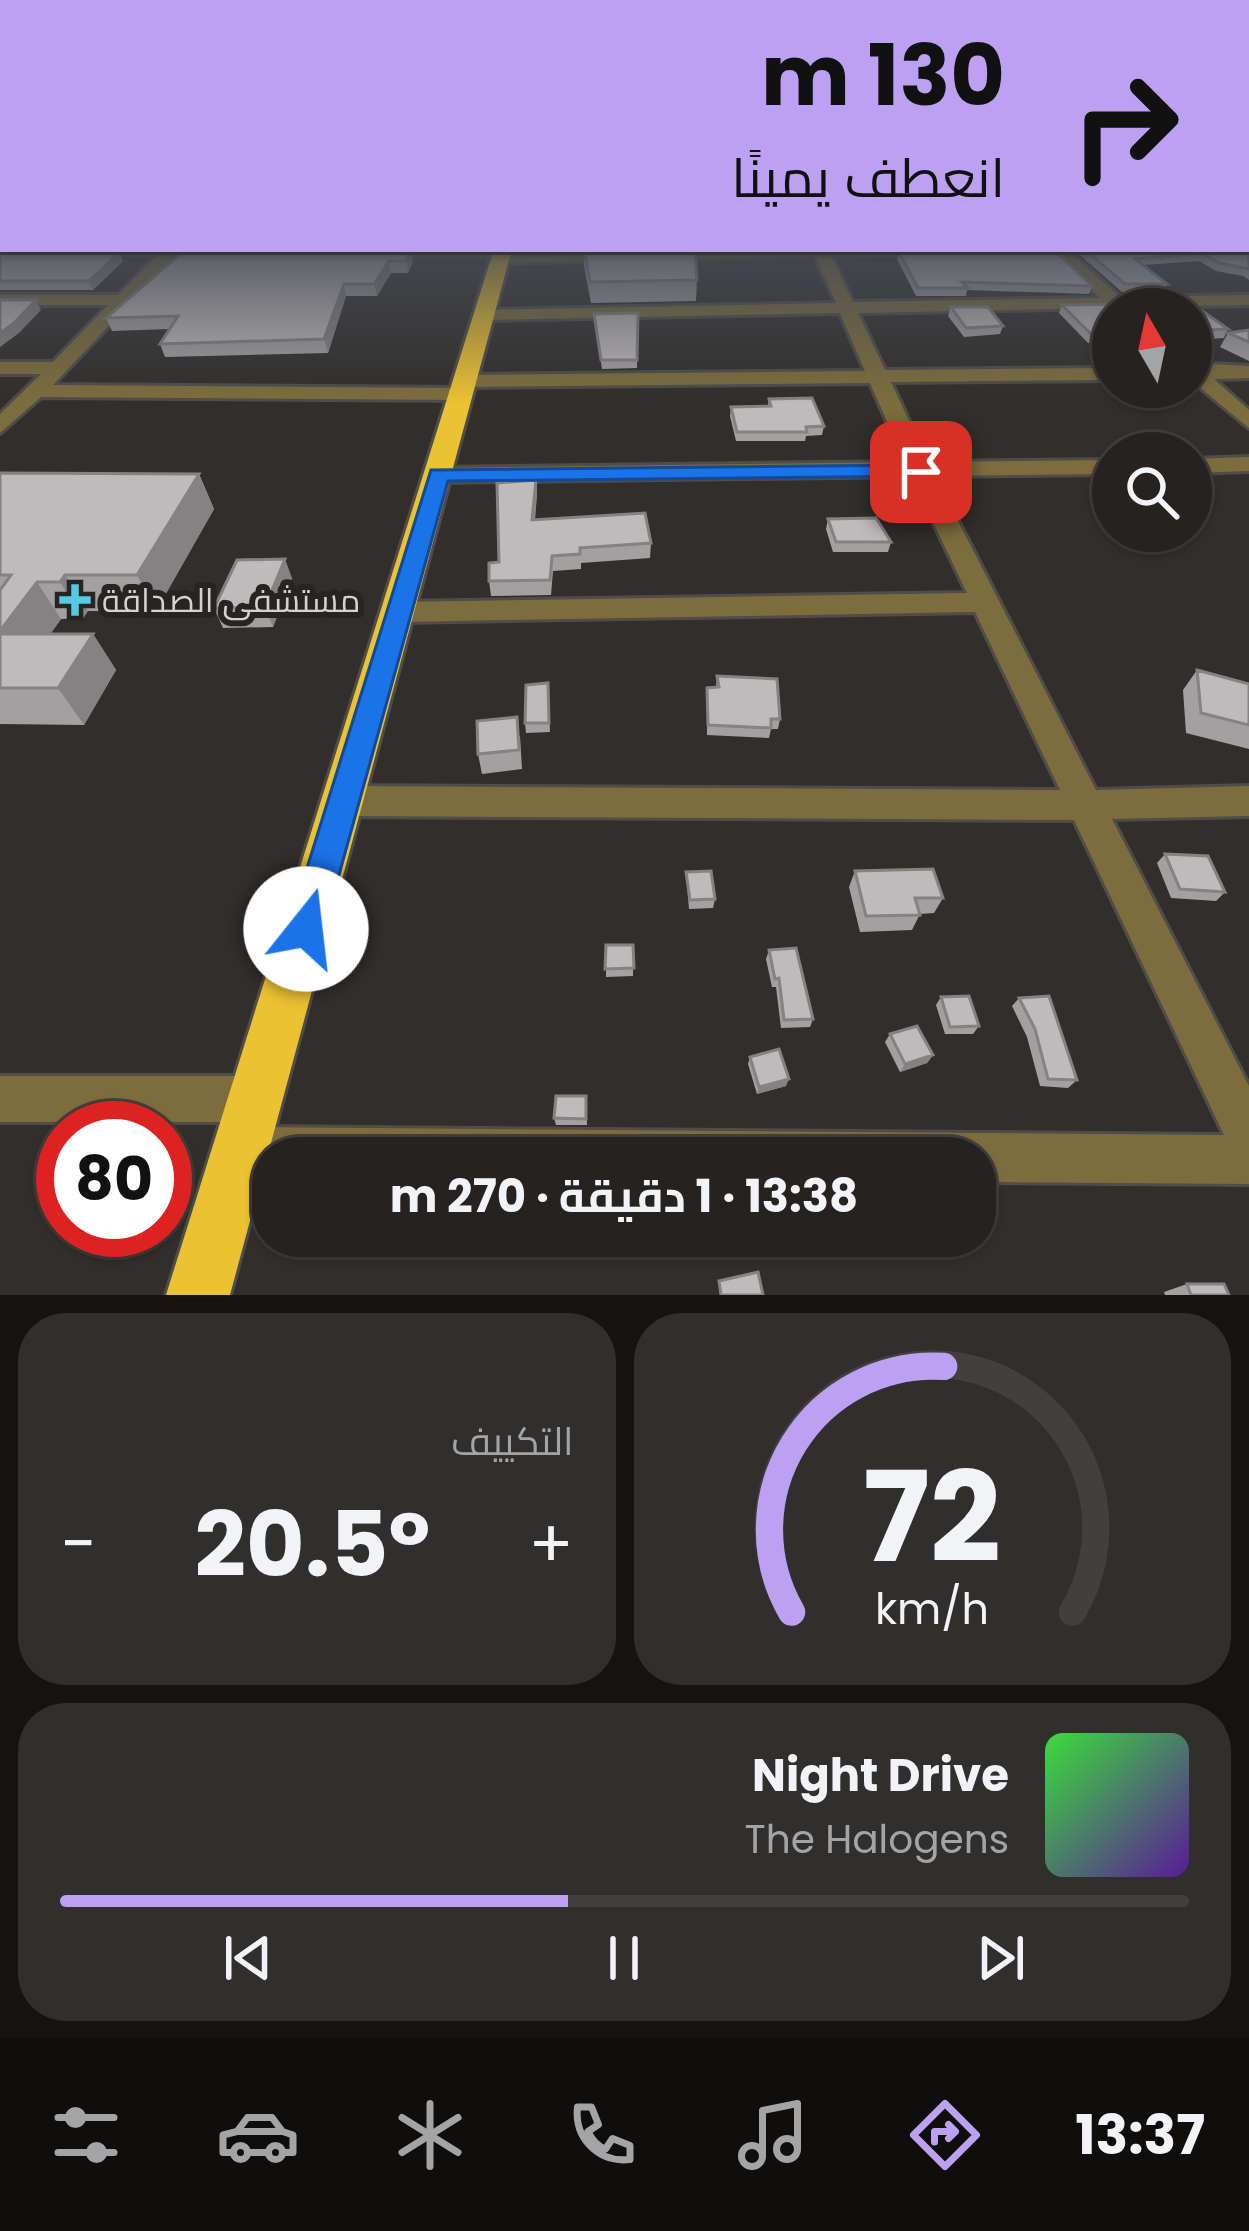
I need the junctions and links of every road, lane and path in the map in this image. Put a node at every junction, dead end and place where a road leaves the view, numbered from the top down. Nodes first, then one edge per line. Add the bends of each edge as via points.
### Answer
1 (138, 283) edge
2 (493, 283) edge
3 (834, 283) edge
4 (0, 299) edge
5 (1249, 299) edge
6 (122, 300) junction
7 (1212, 301) edge
8 (1092, 306) edge
9 (845, 308) junction
10 (484, 315) junction
11 (0, 368) edge
12 (59, 368) junction
13 (1212, 371) edge
14 (1249, 372) edge
15 (1092, 375) edge
16 (879, 380) junction
17 (464, 387) junction
18 (1212, 389) edge
19 (36, 391) junction
20 (1249, 421) edge
21 (0, 426) edge
22 (1249, 464) edge
23 (1212, 465) edge
24 (1092, 468) edge
25 (921, 472) junction
26 (439, 475) junction
27 (986, 602) junction
28 (400, 612) junction
29 (1249, 801) edge
30 (343, 802) junction
31 (1086, 805) junction
32 (0, 1099) edge
33 (256, 1099) junction
34 (1249, 1136) edge
35 (241, 1151) junction
36 (1249, 1160) edge
37 (198, 1295) edge

1 - 6 street
2 - 10 highway
3 - 9 street
4 - 6 street
5 - 7 street
6 - 12 street
8 - 9 street
9 - 10 street
9 - 16 street
10 - 17 highway
11 - 12 street
12 - 19 street
13 - 14 street
15 - 16 street
16 - 17 street
16 - 25 street
17 - 19 street
17 - 26 highway
18 - 20 street
19 - 21 street
22 - 23 street
24 - 25 street
25 - 26 street
25 - 27 street
26 - 28 highway
27 - 28 street
27 - 31 street
28 - 30 highway
29 - 31 street
30 - 31 street
30 - 33 highway
31 - 34 street
32 - 33 street
33 - 35 highway
35 - 36 street
35 - 37 highway

